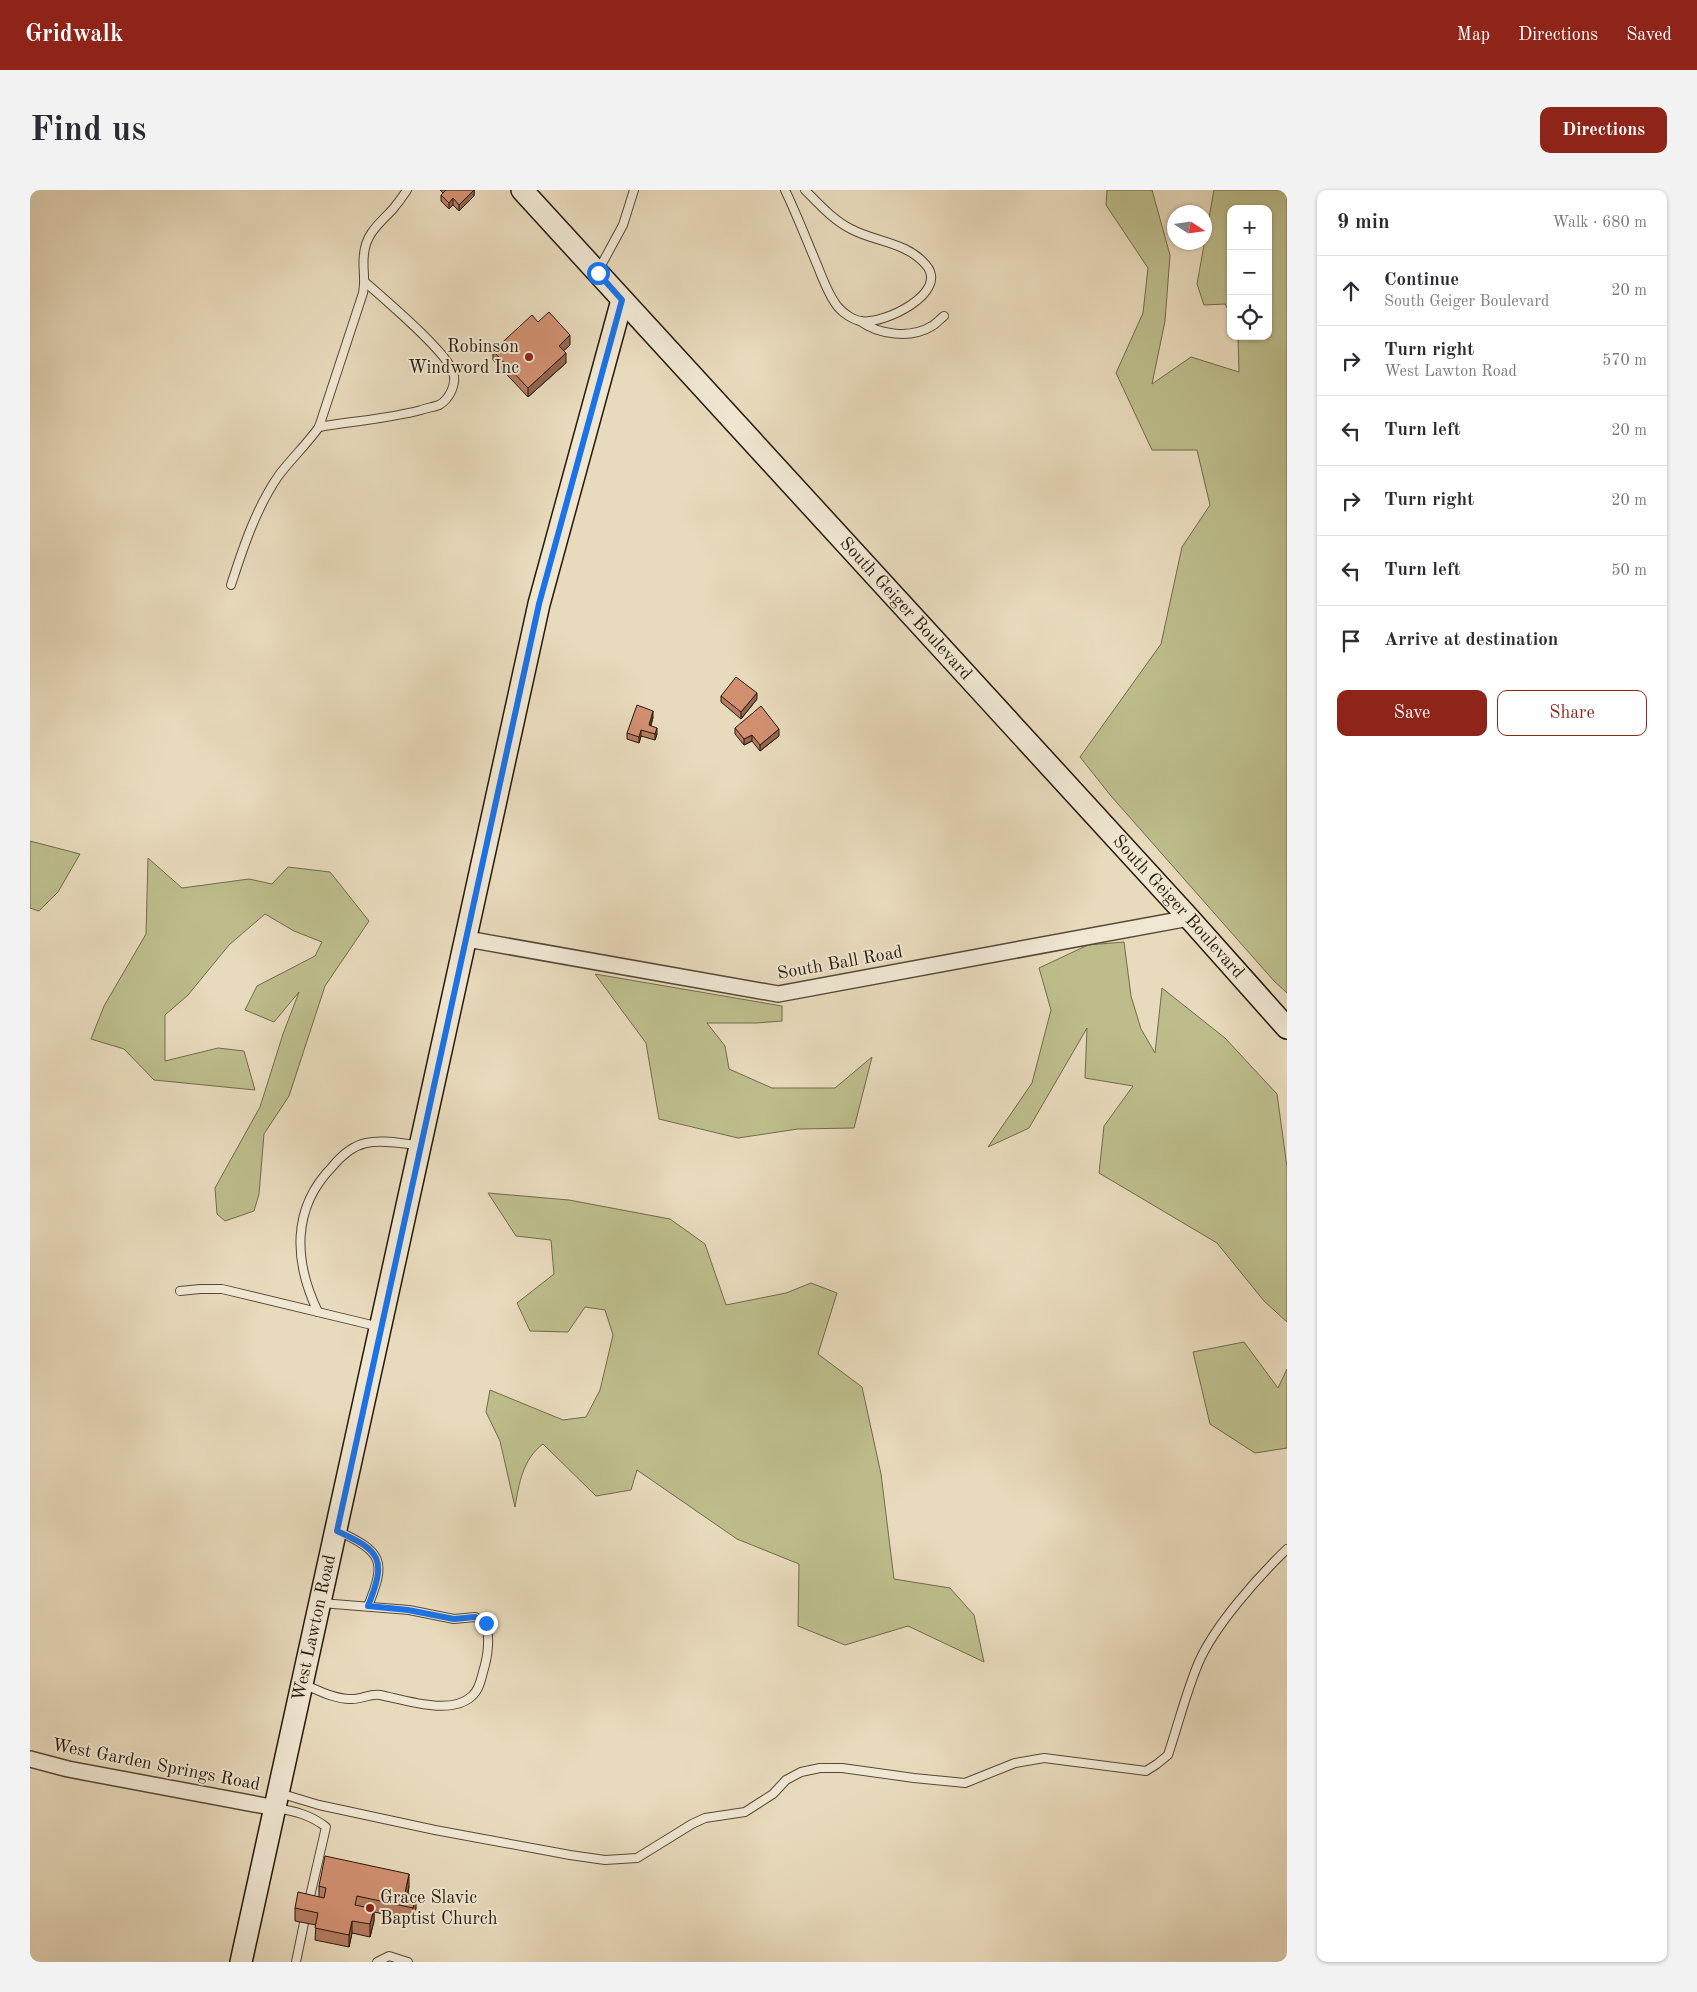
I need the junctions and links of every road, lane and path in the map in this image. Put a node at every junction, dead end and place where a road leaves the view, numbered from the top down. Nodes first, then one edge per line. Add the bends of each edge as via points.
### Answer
1 (407, 190) edge
2 (522, 190) edge
3 (634, 190) edge
4 (785, 190) edge
5 (805, 190) edge
6 (598, 273) junction
7 (365, 282) junction
8 (622, 300) junction
9 (944, 316) dead end
10 (860, 321) junction
11 (319, 427) junction
12 (230, 586) dead end
13 (1188, 918) junction
14 (467, 939) junction
15 (1287, 1028) edge
16 (422, 1146) junction
17 (180, 1291) dead end
18 (318, 1312) junction
19 (382, 1328) junction
20 (337, 1531) junction
21 (1287, 1548) edge
22 (321, 1603) junction
23 (368, 1606) junction
24 (303, 1684) junction
25 (30, 1759) edge
26 (278, 1800) junction
27 (308, 1906) edge
28 (304, 1923) edge
29 (296, 1961) edge
30 (241, 1962) edge
31 (306, 1962) edge
32 (377, 1962) edge
33 (408, 1962) edge

1 - 7 lane via 373,228 366,242
2 - 6 street, South Geiger Boulevard
3 - 6 lane via 623,224
4 - 10 lane via 832,297 847,315
5 - 10 lane via 838,221 852,230 917,256 930,273 925,293 911,305 882,318
6 - 8 street, South Geiger Boulevard
7 - 11 lane
7 - 11 lane via 448,361 454,373 454,385 439,405
8 - 13 street, South Geiger Boulevard
8 - 14 street, West Lawton Road via 539,604
9 - 10 lane via 933,326 903,334 881,331
11 - 12 lane via 264,500
13 - 14 street, South Ball Road via 778,994
13 - 15 street, South Geiger Boulevard
14 - 16 street, West Lawton Road
16 - 18 lane via 367,1143 341,1156 320,1180 303,1216 300,1235 305,1281
16 - 19 street, West Lawton Road
17 - 18 lane via 222,1289
18 - 19 lane
19 - 20 street, West Lawton Road
20 - 22 street, West Lawton Road
20 - 23 lane via 363,1543 375,1555 378,1582
21 - 26 lane via 1263,1572 1208,1646 1198,1664 1168,1755 1146,1771 1044,1758 998,1769 965,1783 820,1768 801,1772 786,1780 773,1794 745,1812 705,1818 637,1858 605,1860
22 - 23 lane
22 - 24 street, West Lawton Road
23 - 24 lane via 454,1619 475,1617 486,1623 487,1656 474,1695 454,1704 425,1705 378,1695 342,1698
24 - 26 street, West Lawton Road
25 - 26 street, West Garden Springs Road via 77,1771
26 - 27 lane via 326,1827
26 - 30 street, West Lawton Road
28 - 29 lane
29 - 31 lane
32 - 33 lane via 389,1956

